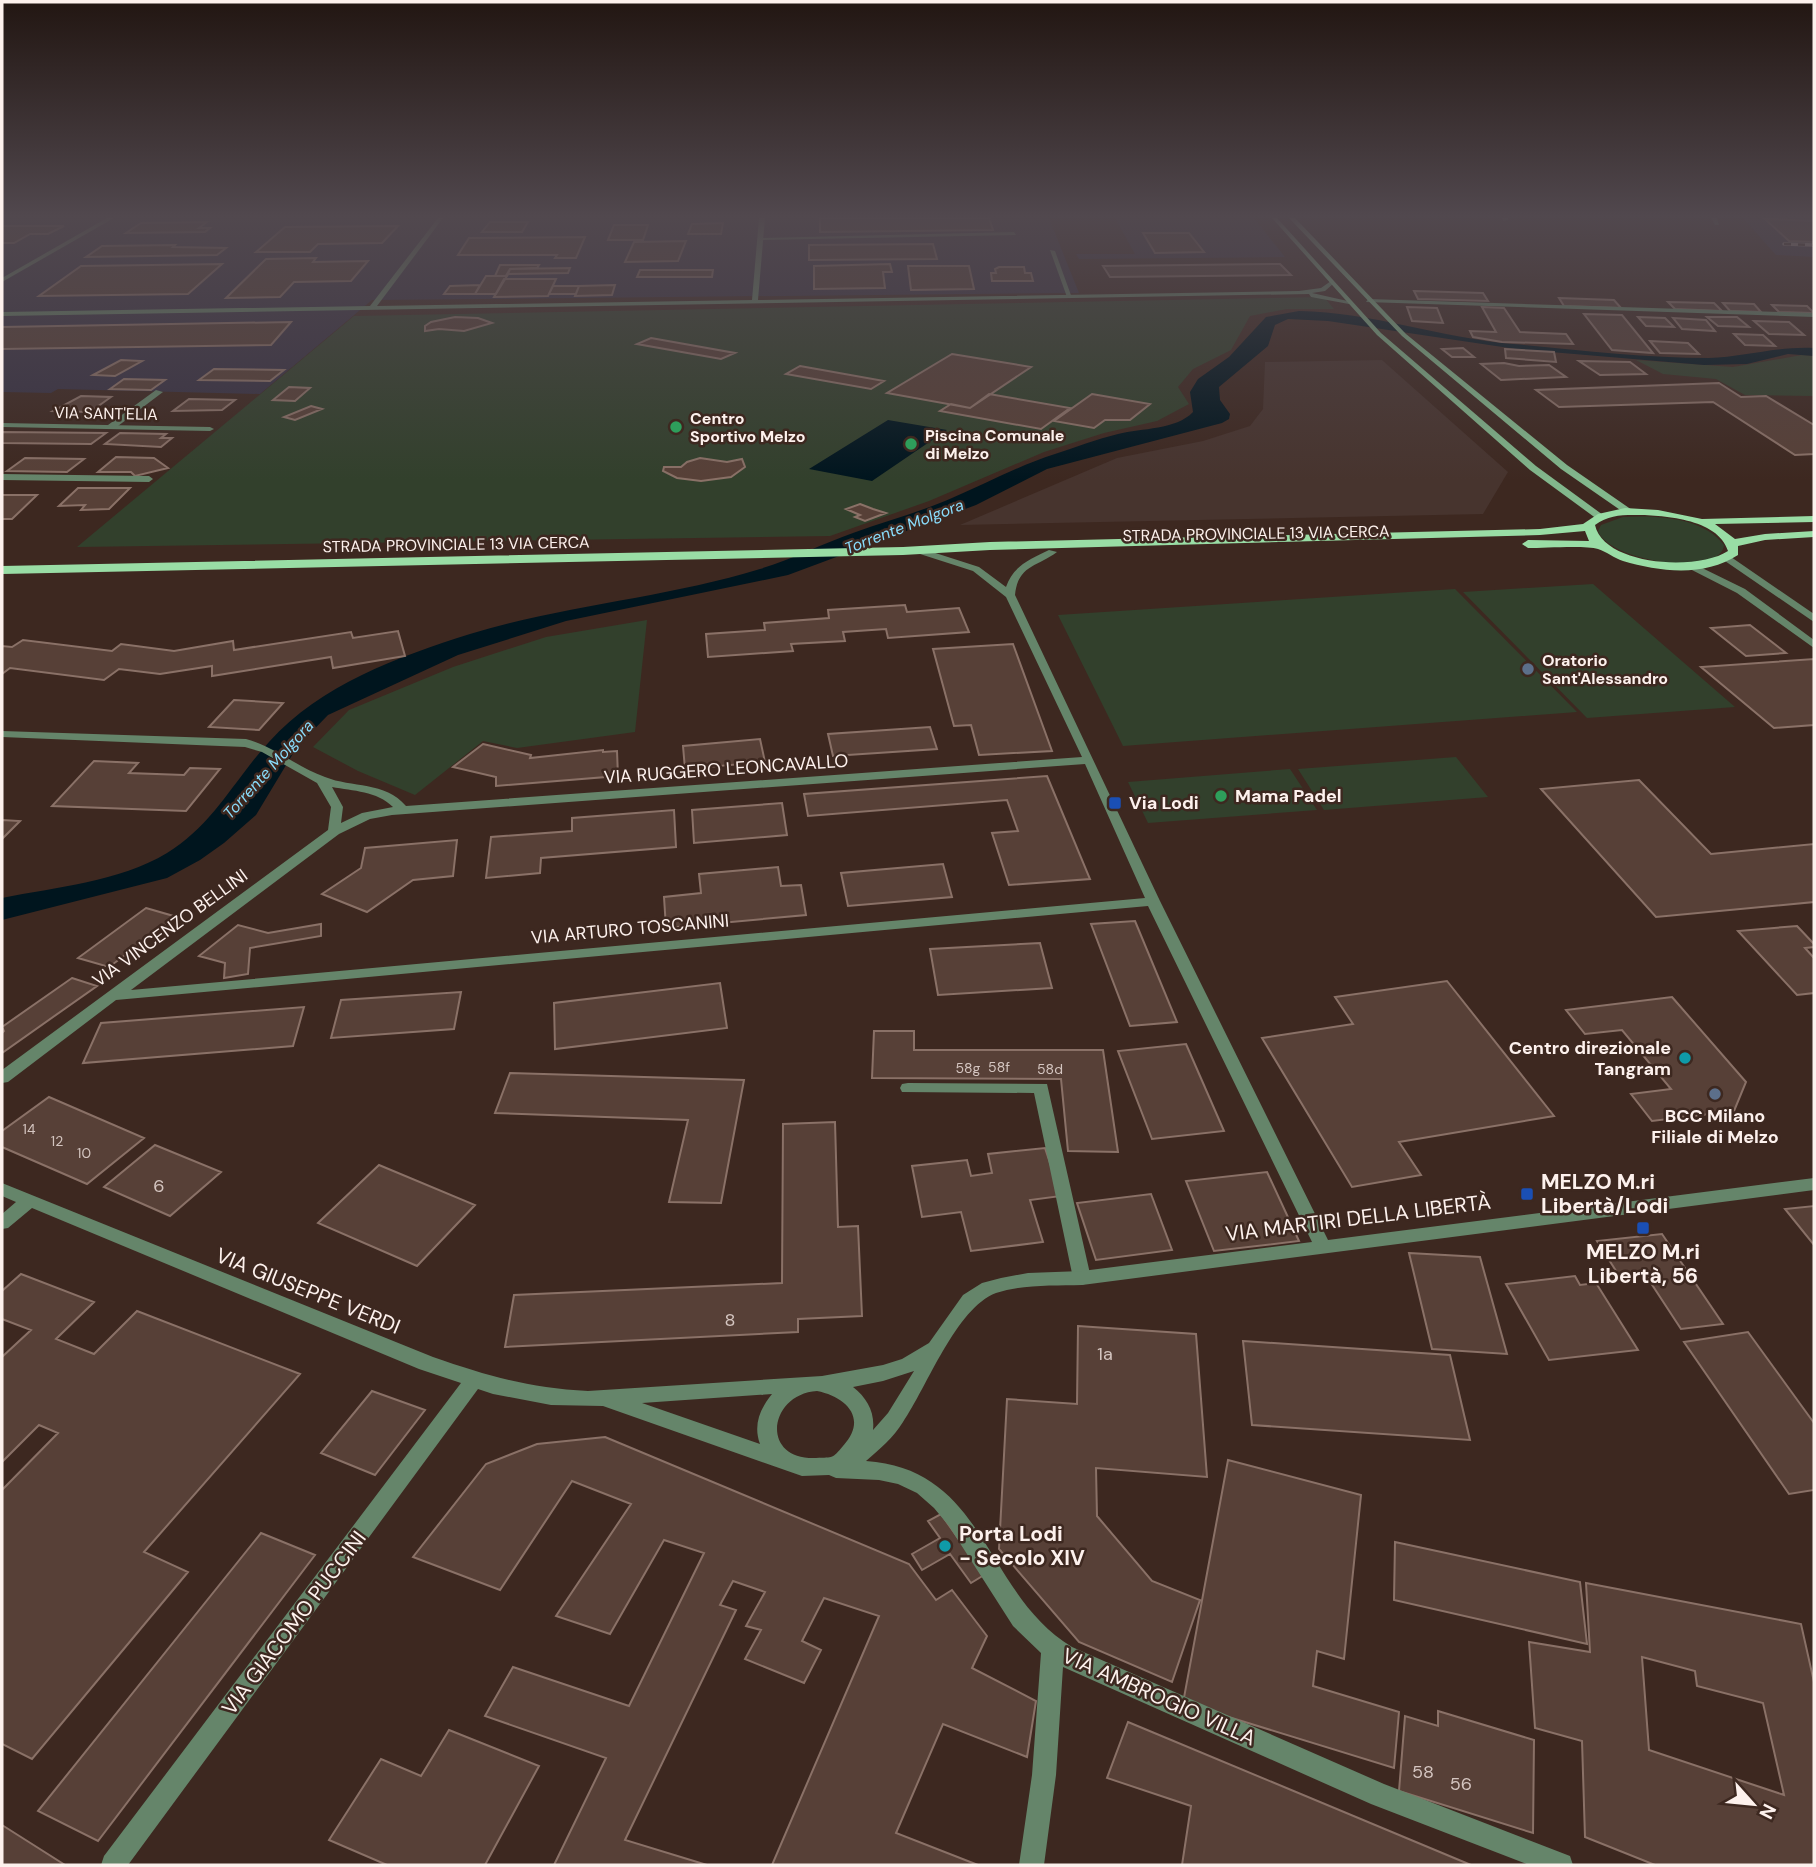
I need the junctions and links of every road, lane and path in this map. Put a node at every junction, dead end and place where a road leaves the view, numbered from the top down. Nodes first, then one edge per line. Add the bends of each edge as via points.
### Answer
1 (492, 305) edge
2 (1352, 305) edge
3 (1373, 305) edge
4 (1499, 305) edge
5 (373, 307) joint
6 (2, 314) edge
7 (1814, 315) edge
8 (159, 392) dead end
9 (2, 425) edge
10 (111, 427) junction
11 (210, 429) dead end
12 (2, 477) edge
13 (149, 479) dead end
14 (1629, 512) junction
15 (1600, 517) junction
16 (1814, 519) edge
17 (1692, 520) junction
18 (1588, 527) junction
19 (1814, 534) edge
20 (1733, 543) junction
21 (1600, 545) junction
22 (913, 551) junction
23 (1052, 552) junction
24 (1728, 559) junction
25 (1693, 567) junction
26 (2, 570) edge
27 (1010, 595) junction
28 (1750, 598) junction
29 (1795, 604) junction
30 (1813, 616) edge
31 (1814, 645) edge
32 (2, 733) edge
33 (1090, 760) junction
34 (317, 778) junction
35 (402, 810) junction
36 (366, 816) joint
37 (334, 831) junction
38 (1153, 901) junction
39 (110, 996) junction
40 (2, 1078) edge
41 (908, 1088) dead end
42 (1814, 1184) edge
43 (2, 1189) edge
44 (30, 1200) junction
45 (2, 1223) edge
46 (1322, 1245) junction
47 (1082, 1278) junction
48 (934, 1348) junction
49 (474, 1380) junction
50 (813, 1384) junction
51 (606, 1399) junction
52 (794, 1464) junction
53 (817, 1468) junction
54 (1053, 1649) junction
55 (113, 1865) edge
56 (1031, 1865) edge
57 (1561, 1865) edge

1 - 5 street
2 - 15 street via 1533,468
3 - 14 street via 1564,467
4 - 7 street
5 - 6 street
8 - 10 street
9 - 10 street, VIA SANT'ELIA
10 - 11 street, VIA SANT'ELIA
12 - 13 street
14 - 15 main road
14 - 17 main road
15 - 18 main road
16 - 17 main road
17 - 20 main road
18 - 21 main road
18 - 22 main road, STRADA PROVINCIALE 13 VIA CERCA
19 - 20 main road
20 - 24 main road via 1734,552
21 - 23 main road, STRADA PROVINCIALE 13 VIA CERCA
21 - 25 main road, STRADA PROVINCIALE 13 VIA CERCA via 1637,561
22 - 23 main road, STRADA PROVINCIALE 13 VIA CERCA
22 - 26 main road, STRADA PROVINCIALE 13 VIA CERCA
22 - 27 street via 976,569
23 - 27 street via 1016,573 1010,580
24 - 25 main road, STRADA PROVINCIALE 13 VIA CERCA
24 - 29 street
25 - 28 street
27 - 33 street
28 - 29 street
28 - 31 street
29 - 30 street
32 - 34 street via 237,742 260,747
33 - 35 street, VIA RUGGERO LEONCAVALLO
33 - 38 street
34 - 35 street via 381,795
34 - 37 street via 337,807
35 - 36 street, VIA RUGGERO LEONCAVALLO
36 - 37 street, VIA VINCENZO BELLINI
37 - 39 street, VIA VINCENZO BELLINI
38 - 39 street, VIA ARTURO TOSCANINI
38 - 46 street
39 - 40 street, VIA VINCENZO BELLINI
41 - 47 street via 1041,1088
42 - 46 street, VIA MARTIRI DELLA LIBERTÀ
43 - 44 street, VIA GIUSEPPE VERDI
44 - 45 street
44 - 49 street, VIA GIUSEPPE VERDI via 348,1333
46 - 47 street, VIA MARTIRI DELLA LIBERTÀ
47 - 48 street, VIA MARTIRI DELLA LIBERTÀ via 979,1292
48 - 50 street via 913,1364 883,1374
48 - 53 street via 903,1408 878,1440 851,1460
49 - 51 street, VIA GIUSEPPE VERDI via 531,1394
49 - 55 street, VIA GIACOMO PUCCINI
50 - 51 street
50 - 52 street via 783,1395 766,1422 770,1446
50 - 53 street via 845,1391 862,1408 865,1422 861,1441 850,1454
51 - 52 street, VIA AMBROGIO VILLA
52 - 53 street, VIA AMBROGIO VILLA
53 - 54 street, VIA AMBROGIO VILLA via 882,1471 904,1476 937,1495 1021,1619
54 - 56 street via 1044,1775
54 - 57 street, VIA AMBROGIO VILLA via 1380,1795

